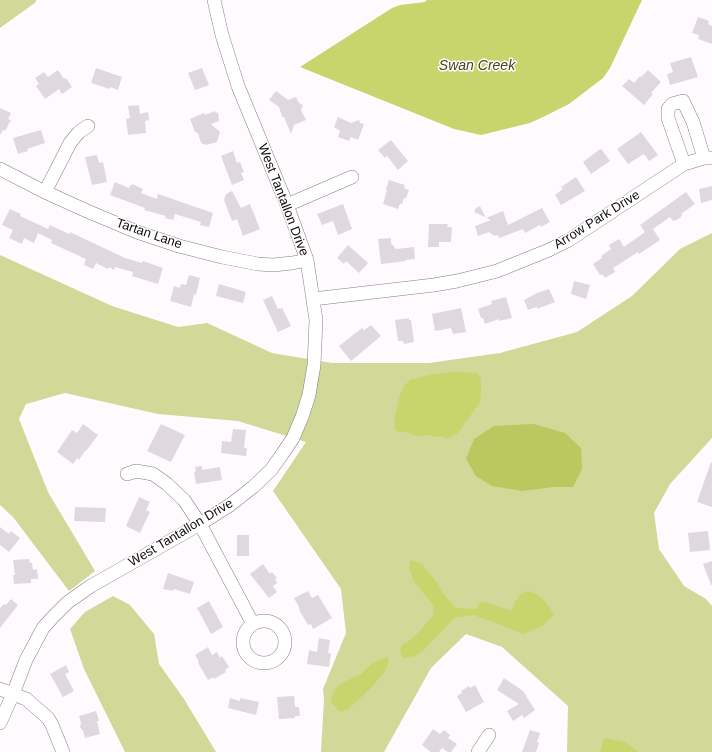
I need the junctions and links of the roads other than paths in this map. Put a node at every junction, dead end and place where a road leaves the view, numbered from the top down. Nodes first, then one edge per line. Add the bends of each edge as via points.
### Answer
1 (214, 0) edge
2 (88, 126) dead end
3 (708, 158) edge
4 (684, 164) junction
5 (0, 169) edge
6 (352, 176) dead end
7 (45, 192) junction
8 (287, 205) junction
9 (307, 260) junction
10 (313, 299) junction
11 (127, 474) dead end
12 (200, 524) junction
13 (253, 624) dead end
14 (0, 689) edge
15 (14, 694) junction
16 (0, 723) edge
17 (489, 735) dead end
18 (62, 752) edge
19 (478, 752) edge

1 - 8 street, West Tantallon Drive via 238,86
2 - 7 street via 70,143
3 - 4 street, Arrow Park Drive
3 - 4 street via 683,101 668,108 668,118
4 - 10 street, Arrow Park Drive via 569,240 497,271 434,285
5 - 7 street, Tartan Lane
6 - 8 street
7 - 9 street, Tartan Lane via 137,232 222,257 273,265
8 - 9 street, West Tantallon Drive
9 - 10 street, West Tantallon Drive
10 - 12 street, West Tantallon Drive via 316,320 314,366 309,395 293,438 270,470 253,487
11 - 12 street via 142,471 161,479 184,500
12 - 13 street
12 - 15 street, West Tantallon Drive via 90,586 68,602 40,633 26,660
14 - 15 street
15 - 16 street, West Tantallon Drive
15 - 18 street via 26,699 48,718
17 - 19 street

